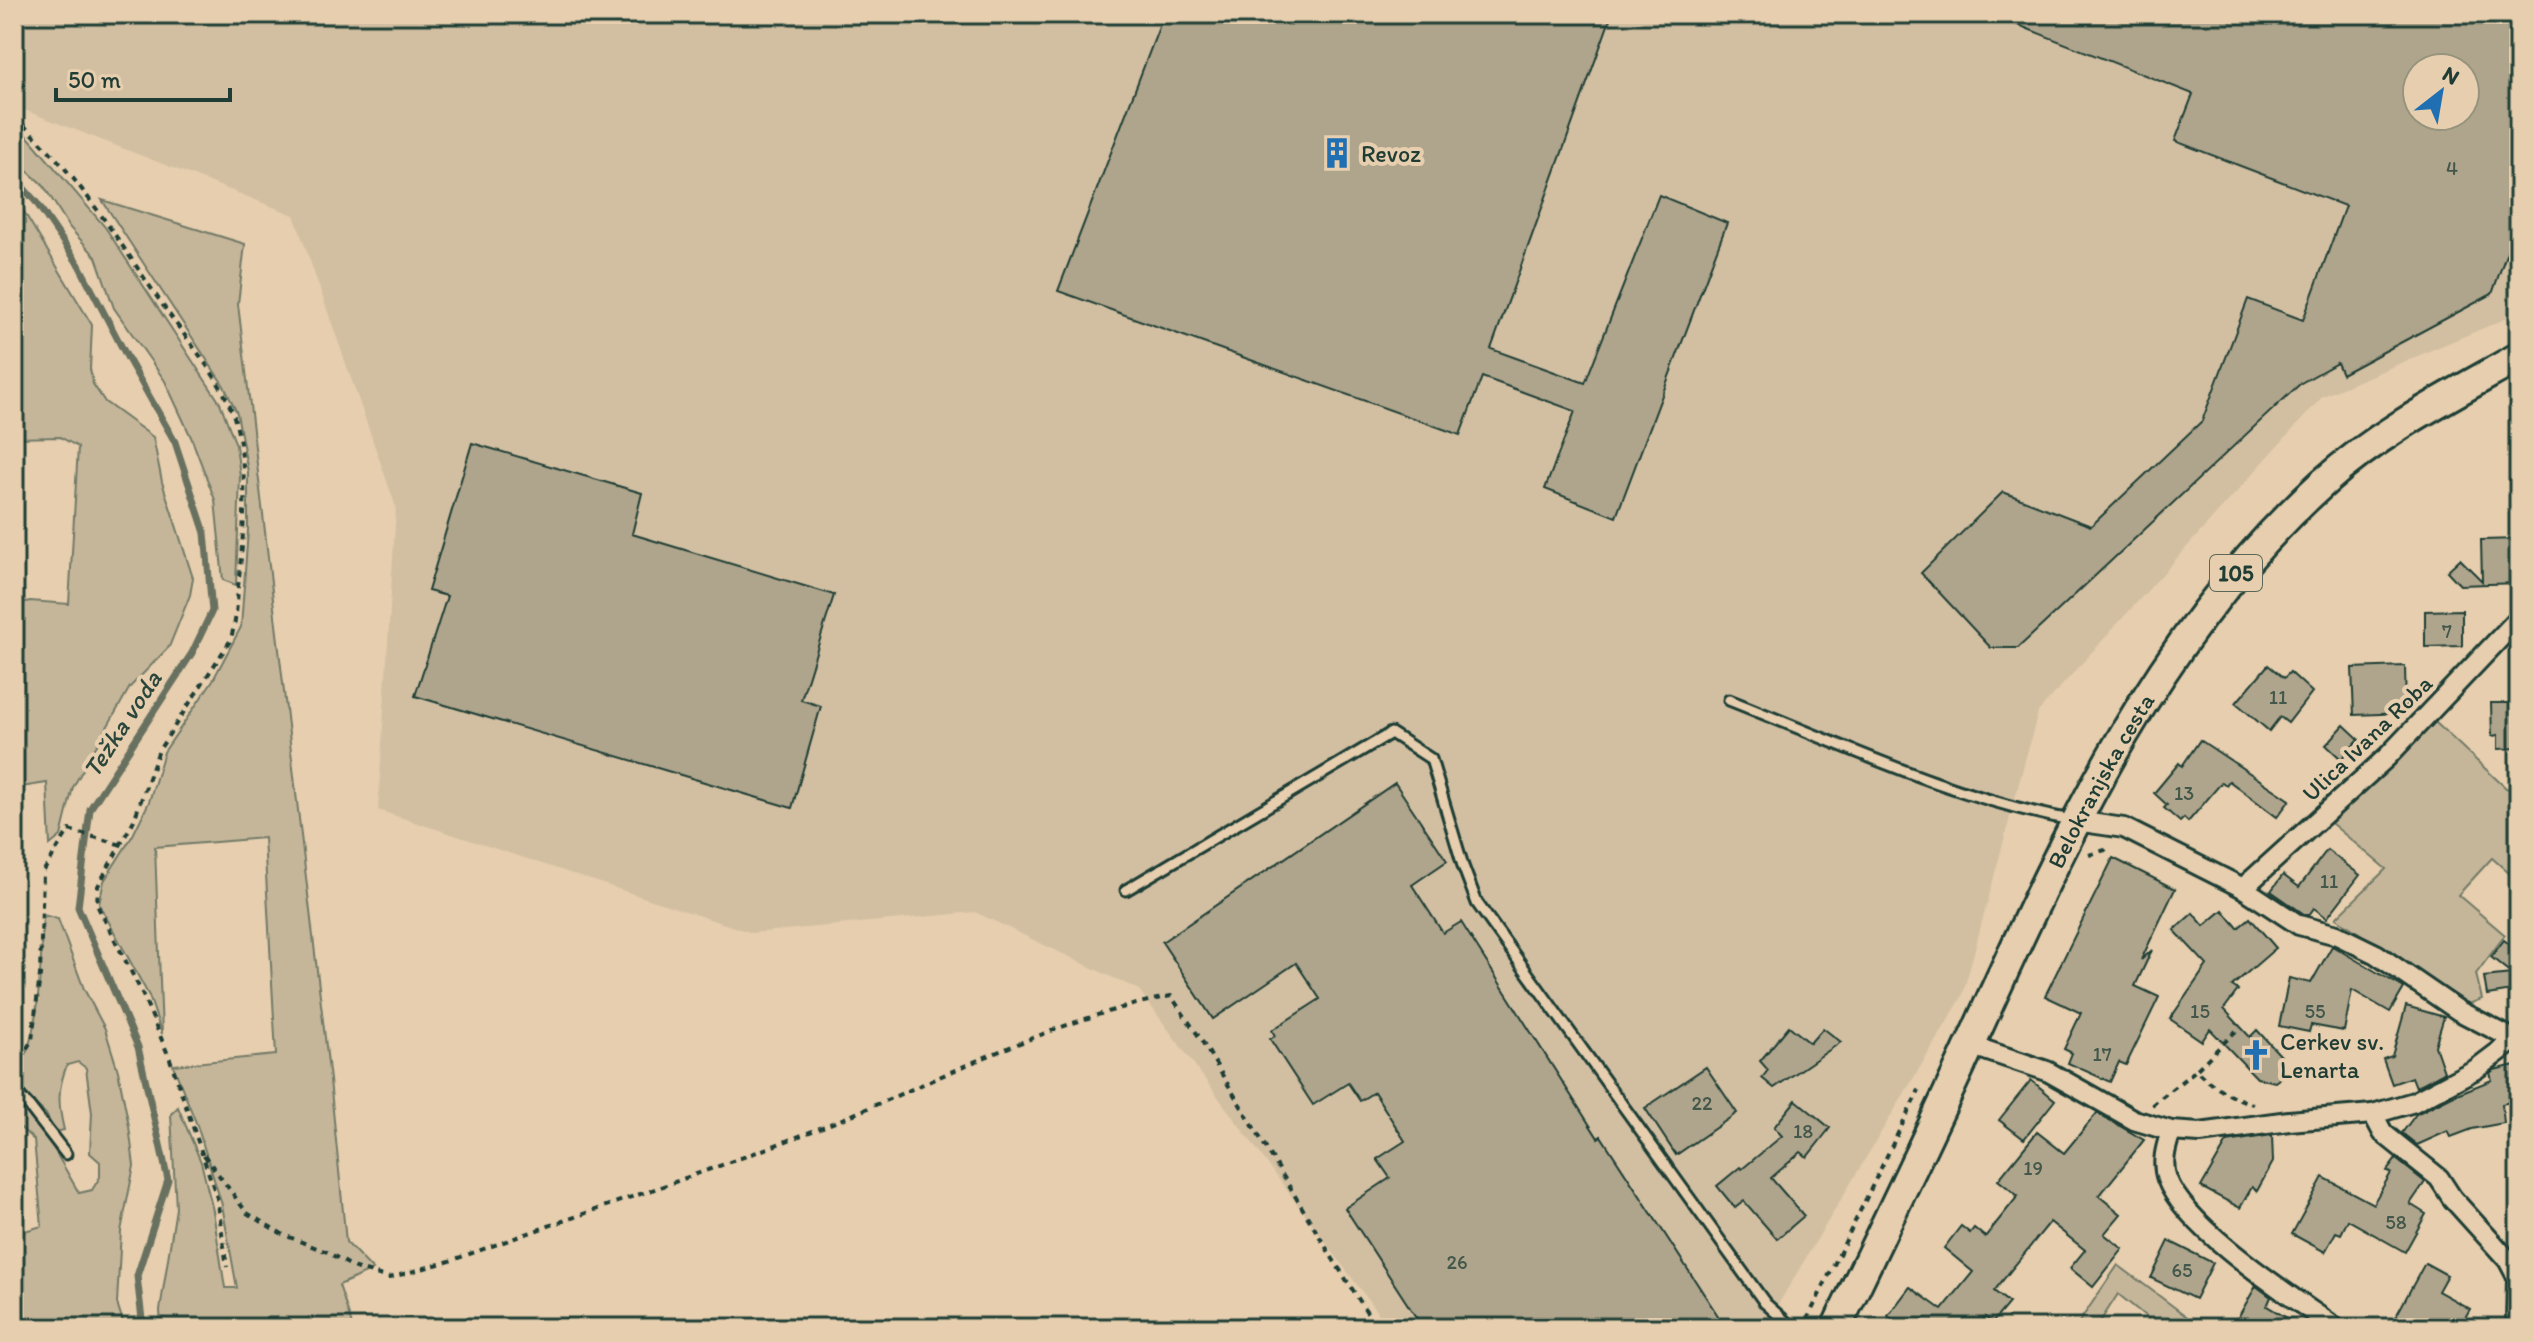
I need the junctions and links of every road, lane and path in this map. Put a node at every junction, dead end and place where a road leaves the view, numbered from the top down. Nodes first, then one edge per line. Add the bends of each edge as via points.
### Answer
1 (14, 117) edge
2 (2519, 357) edge
3 (2519, 618) edge
4 (1729, 700) dead end
5 (2076, 821) junction
6 (2124, 828) junction
7 (122, 845) junction
8 (2077, 858) dead end
9 (2243, 888) junction
10 (1126, 890) dead end
11 (2236, 1031) dead end
12 (2516, 1042) edge
13 (1970, 1045) junction
14 (14, 1069) edge
15 (2196, 1070) junction
16 (14, 1090) edge
17 (2259, 1106) dead end
18 (2373, 1114) junction
19 (2134, 1120) junction
20 (2171, 1131) junction
21 (66, 1154) dead end
22 (204, 1155) junction
23 (227, 1267) dead end
24 (1377, 1328) edge
25 (1793, 1328) edge
26 (1836, 1328) edge
27 (2336, 1328) edge
28 (2519, 1328) edge

1 - 7 path via 37,137 126,247 220,388 233,415 244,468 235,626 214,669 159,750
2 - 5 main road, Belokranjska cesta / 105 via 2388,432 2325,481 2253,551 2173,654
3 - 9 street, Ulica Ivana Roba via 2387,757
4 - 5 lane via 2026,812
5 - 6 street
5 - 13 main road, Belokranjska cesta / 105
6 - 8 path via 2105,850
6 - 9 street
7 - 14 path via 69,830 43,872 32,1040
7 - 22 path via 98,886 97,905 147,1004
9 - 12 street via 2299,925 2337,935 2376,954 2459,1011
10 - 25 lane via 1391,733 1431,759 1477,903 1765,1303
11 - 15 path
12 - 18 street via 2414,1102
13 - 19 street via 2047,1071
13 - 26 main road, Belokranjska cesta / 105
15 - 17 path via 2236,1099
15 - 19 path
16 - 21 lane
18 - 20 street via 2200,1133
18 - 28 street via 2383,1133 2439,1178 2508,1260 2517,1277
19 - 20 street
20 - 27 street via 2164,1154 2166,1176 2179,1202 2238,1257
22 - 23 path via 217,1198
22 - 24 path via 247,1213 355,1268 389,1278 450,1261 816,1129 957,1068 1126,1005 1171,996

